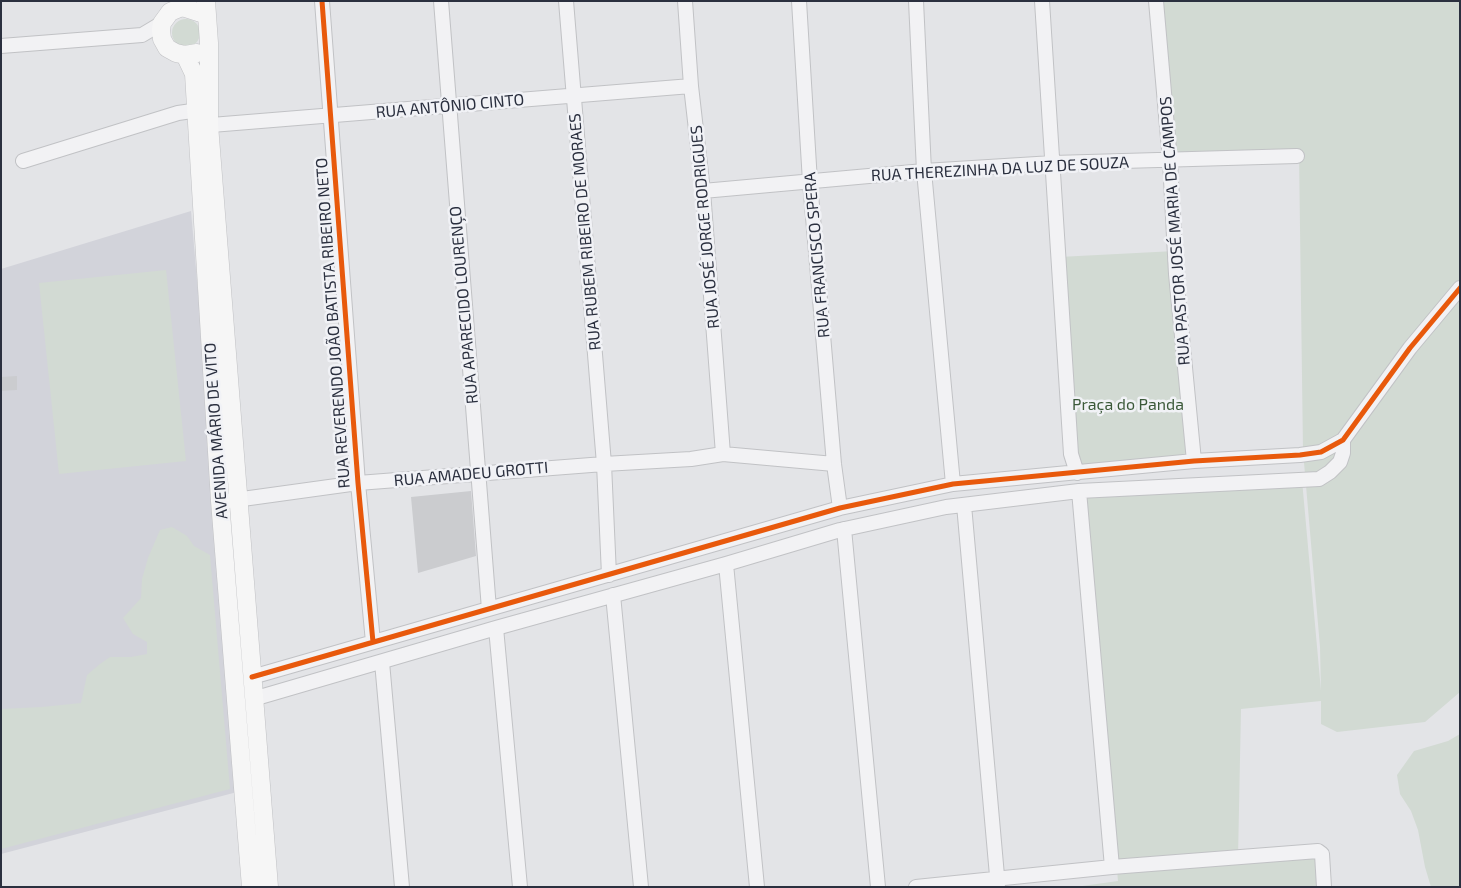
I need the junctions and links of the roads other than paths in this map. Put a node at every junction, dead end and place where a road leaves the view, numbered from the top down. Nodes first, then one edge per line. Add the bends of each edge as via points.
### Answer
1 (322, 1) edge
2 (441, 1) edge
3 (566, 1) edge
4 (685, 1) edge
5 (799, 1) edge
6 (916, 1) edge
7 (1042, 1) edge
8 (1156, 1) edge
9 (183, 4) edge
10 (206, 8) edge
11 (162, 23) junction
12 (142, 35) junction
13 (209, 43) junction
14 (1, 46) edge
15 (168, 48) junction
16 (185, 55) junction
17 (691, 86) junction
18 (574, 95) junction
19 (448, 105) junction
20 (330, 116) junction
21 (202, 117) junction
22 (1297, 156) dead end
23 (23, 161) dead end
24 (1170, 161) junction
25 (1053, 163) junction
26 (924, 172) junction
27 (810, 182) junction
28 (703, 191) junction
29 (1460, 288) edge
30 (1343, 440) junction
31 (723, 454) junction
32 (1194, 461) junction
33 (604, 464) junction
34 (834, 464) junction
35 (478, 473) junction
36 (1077, 473) junction
37 (358, 483) junction
38 (953, 484) junction
39 (1079, 491) junction
40 (240, 500) junction
41 (220, 501) junction
42 (964, 505) junction
43 (840, 508) junction
44 (844, 529) junction
45 (726, 564) junction
46 (609, 575) junction
47 (613, 595) junction
48 (489, 610) junction
49 (496, 628) junction
50 (373, 642) junction
51 (382, 662) junction
52 (233, 666) junction
53 (251, 670) junction
54 (253, 699) junction
55 (1112, 867) junction
56 (997, 883) edge
57 (251, 887) edge
58 (269, 887) edge
59 (402, 887) edge
60 (520, 887) edge
61 (641, 887) edge
62 (757, 887) edge
63 (878, 887) edge
64 (916, 887) edge
65 (1324, 887) edge

1 - 20 street, RUA REVERENDO JOÃO BATISTA RIBEIRO NETO
2 - 19 street, RUA APARECIDO LOURENÇO
3 - 18 street, RUA RUBEM RIBEIRO DE MORAES
4 - 17 street, RUA JOSÉ JORGE RODRIGUES
5 - 27 street, RUA FRANCISCO SPERA
6 - 26 street
7 - 25 street
8 - 24 street, RUA PASTOR JOSÉ MARIA DE CAMPOS
9 - 10 main road
9 - 11 main road via 170,12
10 - 13 main road, AVENIDA MÁRIO DE VITO
11 - 12 street
11 - 15 main road via 162,39
12 - 14 street
12 - 15 street
13 - 16 main road via 194,54
13 - 21 main road, AVENIDA MÁRIO DE VITO
15 - 16 main road
16 - 21 main road, AVENIDA MÁRIO DE VITO via 194,74
17 - 18 street, RUA ANTÔNIO CINTO
17 - 28 street, RUA JOSÉ JORGE RODRIGUES
18 - 19 street, RUA ANTÔNIO CINTO
18 - 33 street, RUA RUBEM RIBEIRO DE MORAES
19 - 20 street, RUA ANTÔNIO CINTO
19 - 35 street, RUA APARECIDO LOURENÇO
20 - 21 street, RUA ANTÔNIO CINTO
20 - 37 street, RUA REVERENDO JOÃO BATISTA RIBEIRO NETO
21 - 23 street, RUA ANTÔNIO CINTO via 178,113
21 - 40 main road, AVENIDA MÁRIO DE VITO
21 - 41 main road, AVENIDA MÁRIO DE VITO
22 - 24 street, RUA THEREZINHA DA LUZ DE SOUZA
24 - 25 street, RUA THEREZINHA DA LUZ DE SOUZA
24 - 32 street, RUA PASTOR JOSÉ MARIA DE CAMPOS via 1176,274
25 - 26 street, RUA THEREZINHA DA LUZ DE SOUZA
25 - 36 street via 1071,454
26 - 27 street, RUA THEREZINHA DA LUZ DE SOUZA
26 - 38 street
27 - 28 street, RUA THEREZINHA DA LUZ DE SOUZA
27 - 34 street, RUA FRANCISCO SPERA
28 - 31 street, RUA JOSÉ JORGE RODRIGUES
29 - 30 street via 1410,348
30 - 32 street via 1321,452 1300,455
30 - 39 street via 1340,462 1319,478
31 - 33 street, RUA AMADEU GROTTI
31 - 34 street, RUA AMADEU GROTTI
32 - 36 street
33 - 35 street, RUA AMADEU GROTTI
33 - 46 street, RUA RUBEM RIBEIRO DE MORAES
34 - 43 street, RUA FRANCISCO SPERA
35 - 37 street, RUA AMADEU GROTTI
35 - 48 street, RUA APARECIDO LOURENÇO
36 - 38 street
36 - 39 street via 1083,474 1087,483 1085,489
37 - 40 street, RUA AMADEU GROTTI
37 - 50 street, RUA REVERENDO JOÃO BATISTA RIBEIRO NETO
38 - 43 street
39 - 42 street
39 - 55 street
40 - 41 street, RUA AMADEU GROTTI
40 - 53 main road, AVENIDA MÁRIO DE VITO
41 - 52 main road, AVENIDA MÁRIO DE VITO
42 - 44 street
42 - 56 street
43 - 44 street via 852,514 852,522
43 - 46 street
44 - 45 street
44 - 63 street
45 - 47 street
45 - 62 street
46 - 47 street, RUA RUBEM RIBEIRO DE MORAES via 602,580 601,589
46 - 48 street
47 - 49 street
47 - 61 street
48 - 50 street
49 - 51 street
49 - 60 street
50 - 53 street
51 - 54 street
51 - 59 street
52 - 53 main road
52 - 57 main road, AVENIDA MÁRIO DE VITO
53 - 54 main road, AVENIDA MÁRIO DE VITO
54 - 58 main road, AVENIDA MÁRIO DE VITO
55 - 56 street
55 - 65 street via 1318,851 1322,854
56 - 64 street

